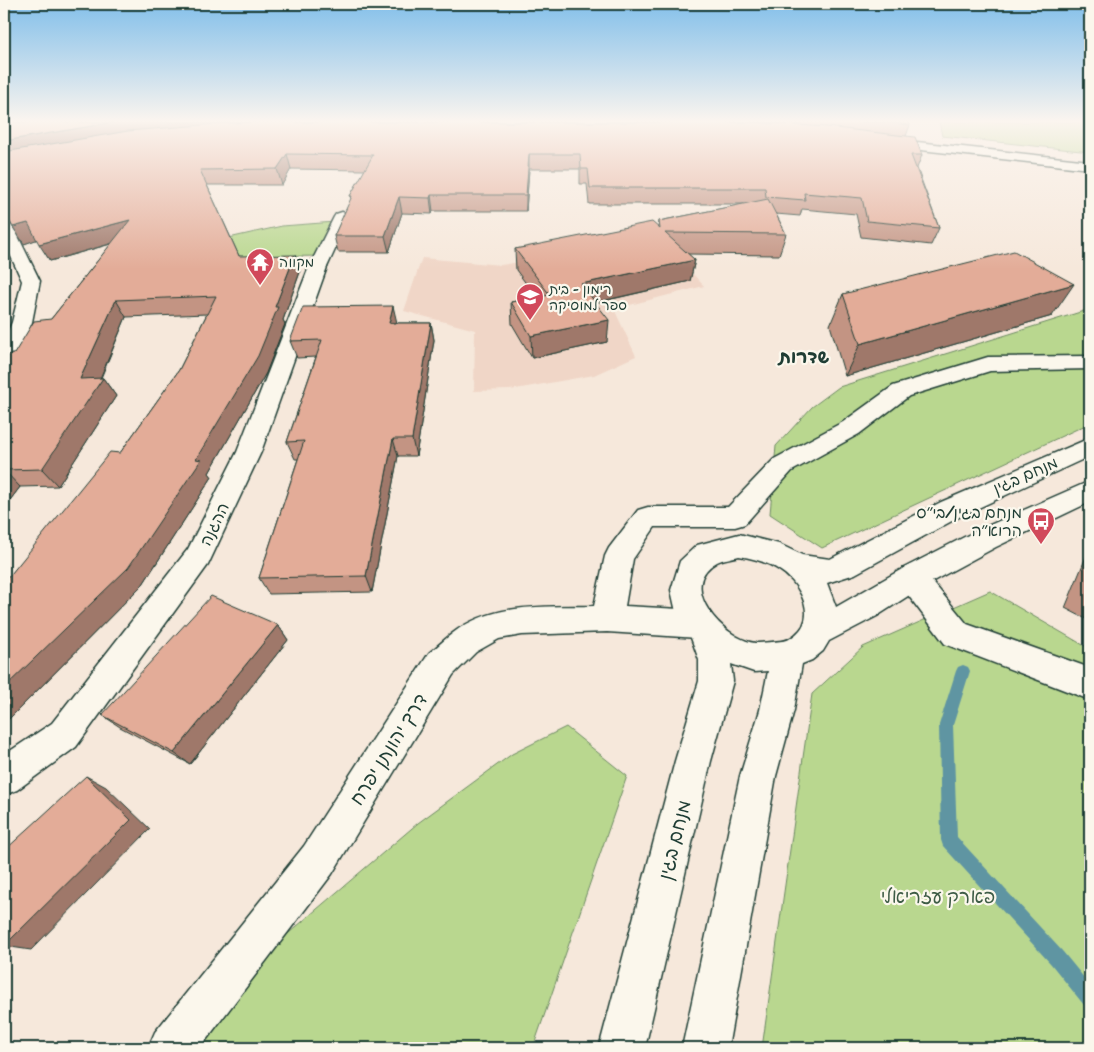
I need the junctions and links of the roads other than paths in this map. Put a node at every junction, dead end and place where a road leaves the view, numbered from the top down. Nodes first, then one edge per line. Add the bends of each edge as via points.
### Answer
1 (342, 216) edge
2 (4, 228) edge
3 (1090, 363) edge
4 (4, 364) edge
5 (1090, 446) edge
6 (1090, 492) edge
7 (796, 566) junction
8 (912, 578) junction
9 (607, 619) junction
10 (701, 628) junction
11 (820, 630) junction
12 (787, 656) junction
13 (1090, 684) edge
14 (4, 777) edge
15 (171, 1048) edge
16 (622, 1048) edge
17 (705, 1048) edge

1 - 14 street, ההגנה via 318,267 249,452 198,557 64,735
2 - 4 street via 31,281 22,322
3 - 9 street via 988,364 902,391 851,428 783,465 735,517 648,518 619,556
5 - 7 street, מנחם בגין via 951,508 845,566 830,571
6 - 8 street via 986,539
7 - 10 street via 756,547 724,547 707,554 690,571 685,588 688,605
7 - 11 street via 818,596 822,618
8 - 11 street via 866,607
8 - 13 street via 956,634
9 - 10 street, דרך יהונתן יפרח
9 - 15 street, דרך יהונתן יפרח via 522,621 493,627 465,642 441,664 318,860
10 - 12 street via 722,646 742,655 764,659
10 - 16 street, מנחם בגין via 715,660 716,681
11 - 12 street via 812,641
12 - 17 street via 777,710 758,776

